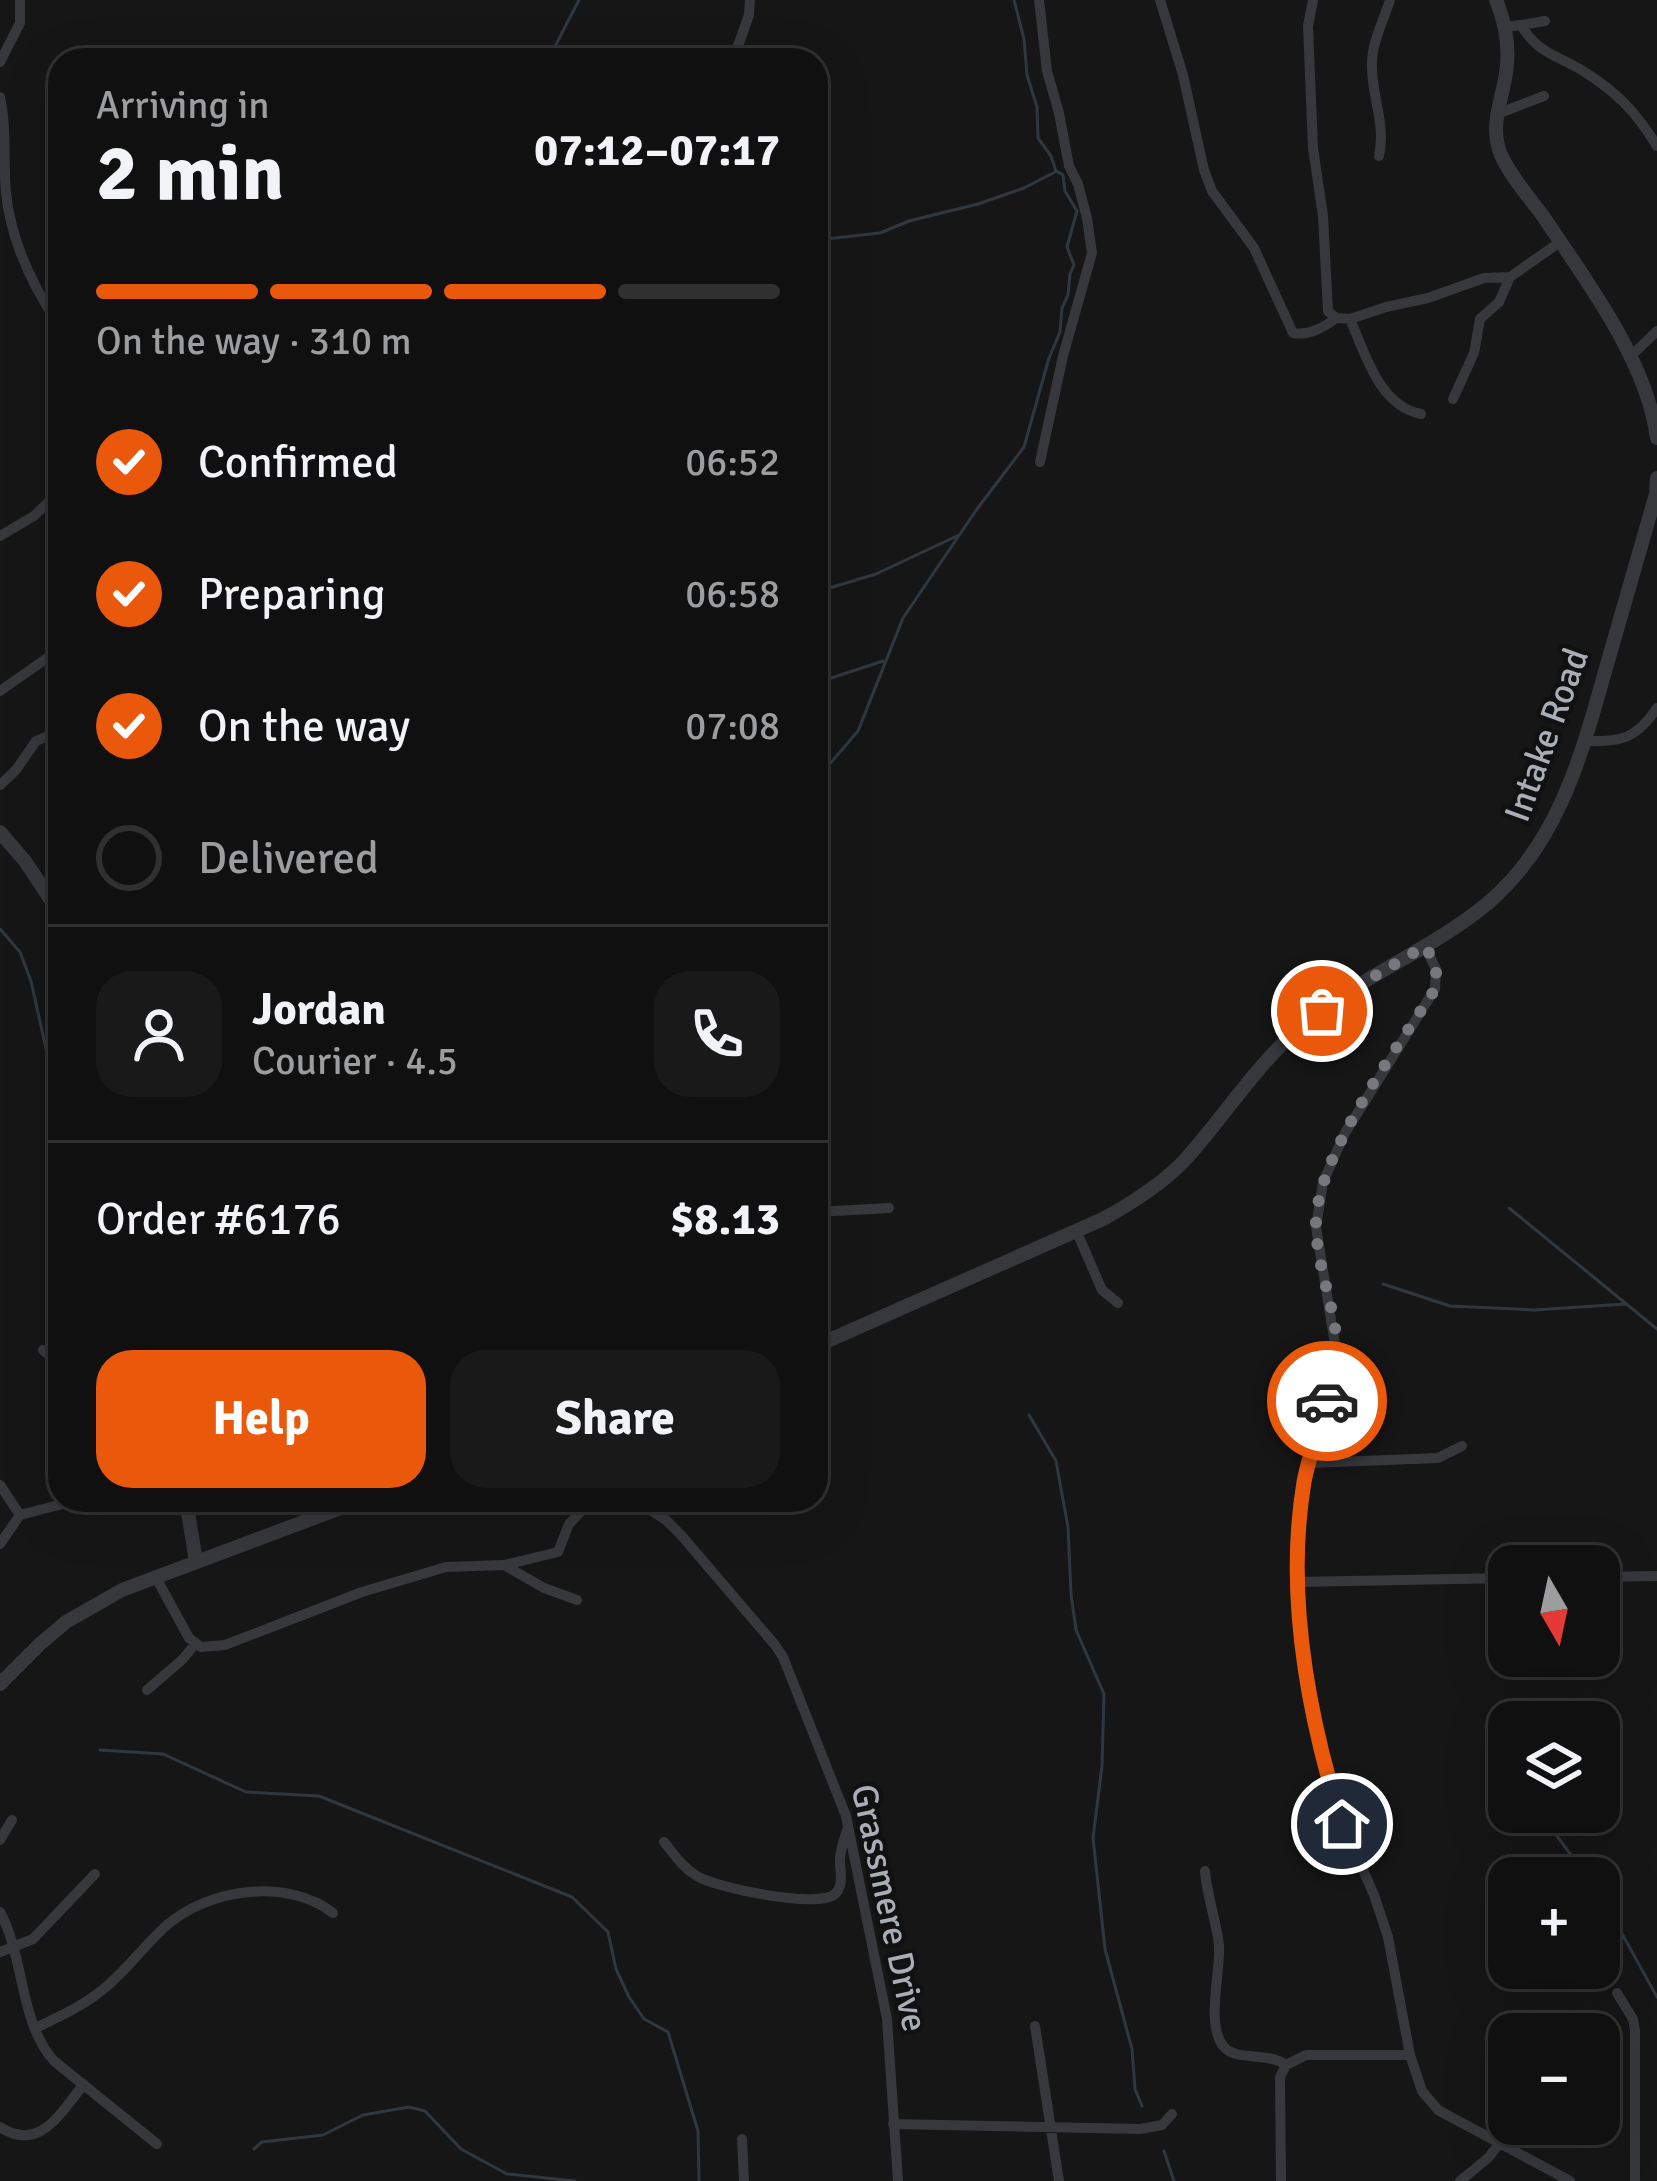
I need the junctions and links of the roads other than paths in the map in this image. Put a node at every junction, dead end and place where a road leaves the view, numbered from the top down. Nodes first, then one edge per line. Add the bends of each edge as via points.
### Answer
1 (20, 0) edge
2 (750, 0) edge
3 (1039, 0) edge
4 (1160, 0) edge
5 (1313, 0) edge
6 (1390, 0) edge
7 (1496, 0) edge
8 (1545, 21) dead end
9 (1513, 26) junction
10 (737, 48) edge
11 (0, 62) edge
12 (1544, 96) dead end
13 (0, 97) edge
14 (1496, 114) junction
15 (1657, 146) edge
16 (1379, 156) dead end
17 (1560, 242) junction
18 (1510, 278) junction
19 (48, 307) edge
20 (1343, 319) junction
21 (1657, 331) edge
22 (1630, 356) junction
23 (1453, 399) dead end
24 (1655, 412) edge
25 (1421, 414) dead end
26 (1657, 438) edge
27 (1040, 462) dead end
28 (1657, 478) edge
29 (48, 502) edge
30 (0, 536) edge
31 (48, 657) edge
32 (0, 691) edge
33 (1657, 708) edge
34 (48, 736) edge
35 (1585, 741) junction
36 (0, 784) edge
37 (0, 832) edge
38 (48, 896) edge
39 (1425, 946) junction
40 (889, 1208) dead end
41 (828, 1211) edge
42 (1076, 1230) junction
43 (1118, 1303) dead end
44 (828, 1341) edge
45 (43, 1350) dead end
46 (48, 1354) edge
47 (1462, 1447) dead end
48 (1309, 1463) junction
49 (0, 1485) edge
50 (48, 1508) edge
51 (188, 1512) edge
52 (329, 1512) edge
53 (580, 1512) edge
54 (654, 1512) edge
55 (20, 1515) junction
56 (0, 1544) edge
57 (196, 1561) junction
58 (504, 1565) junction
59 (155, 1576) junction
60 (1657, 1576) edge
61 (1620, 1577) edge
62 (1488, 1579) edge
63 (1297, 1582) junction
64 (577, 1600) dead end
65 (195, 1644) junction
66 (0, 1684) edge
67 (147, 1690) dead end
68 (12, 1820) dead end
69 (848, 1827) junction
70 (0, 1840) edge
71 (664, 1842) dead end
72 (1205, 1871) dead end
73 (95, 1874) dead end
74 (0, 1912) edge
75 (333, 1913) dead end
76 (14, 1948) junction
77 (0, 1952) edge
78 (1617, 1993) dead end
79 (1035, 2026) dead end
80 (35, 2028) junction
81 (1410, 2056) junction
82 (1286, 2065) junction
83 (84, 2084) junction
84 (1172, 2114) dead end
85 (893, 2124) junction
86 (0, 2127) edge
87 (1052, 2128) junction
88 (1488, 2137) edge
89 (742, 2139) dead end
90 (157, 2144) dead end
91 (1498, 2145) edge
92 (1504, 2145) edge
93 (744, 2181) edge
94 (898, 2181) edge
95 (1059, 2181) edge
96 (1281, 2181) edge
97 (1460, 2181) edge
98 (1570, 2181) edge
99 (1635, 2181) edge

1 - 11 street via 20,23
2 - 10 street
3 - 27 street via 1047,71 1092,254
4 - 20 street via 1212,191 1254,248 1293,333
5 - 20 street via 1313,148 1328,311
6 - 16 street via 1373,51
7 - 9 street
8 - 9 street
9 - 14 street
9 - 15 street via 1630,106
12 - 14 street
13 - 19 street via 14,233
14 - 17 street via 1502,156
17 - 18 street
17 - 22 street
18 - 20 street
18 - 23 street via 1478,323
20 - 25 street via 1394,401
21 - 22 street
22 - 24 street
24 - 26 street
28 - 35 street, Intake Road
29 - 30 street
31 - 32 street
33 - 35 street via 1635,735
34 - 36 street
35 - 39 street, Intake Road via 1530,857 1493,899
37 - 38 street
39 - 42 street, Intake Road via 1298,1028 1183,1162 1140,1197
39 - 48 street via 1435,989 1345,1133 1317,1208 1337,1357
40 - 41 street
42 - 43 street via 1102,1290
42 - 44 street, Intake Road
45 - 46 street
47 - 48 street via 1438,1458
48 - 63 street
49 - 55 street
50 - 55 street
51 - 57 street
52 - 57 street
53 - 58 street via 558,1552
54 - 69 street, Grassmere Drive via 783,1657
55 - 56 street
57 - 59 street
58 - 64 street
58 - 65 street via 432,1570 225,1645
59 - 65 street
59 - 66 street via 66,1622
60 - 61 street
62 - 63 street
63 - 81 street via 1319,1740 1342,1824 1388,1936
65 - 67 street
68 - 70 street
69 - 71 street via 841,1886 820,1900 711,1883
69 - 85 street, Grassmere Drive via 887,2019
72 - 82 street via 1219,1942 1216,2031 1233,2053
73 - 76 street via 34,1939
74 - 76 street
75 - 80 street via 303,1895 275,1892 198,1906 165,1927 98,1994
76 - 77 street
76 - 80 street
78 - 99 street via 1635,2031
79 - 87 street
80 - 83 street via 49,2055
81 - 82 street via 1306,2055
81 - 88 street via 1428,2102
82 - 96 street
83 - 86 street via 38,2134
83 - 90 street
84 - 87 street via 1140,2129
85 - 87 street
85 - 94 street, Grassmere Drive
87 - 95 street
89 - 93 street
91 - 97 street
92 - 98 street

